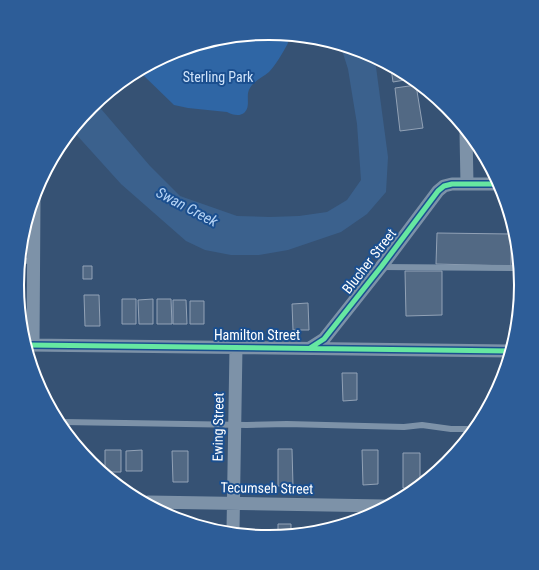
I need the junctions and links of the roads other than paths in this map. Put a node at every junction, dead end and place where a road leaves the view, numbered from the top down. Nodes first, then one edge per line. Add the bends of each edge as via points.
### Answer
1 (466, 139) edge
2 (466, 184) junction
3 (493, 184) edge
4 (32, 222) edge
5 (28, 261) edge
6 (381, 266) junction
7 (514, 268) edge
8 (31, 343) edge
9 (31, 345) edge
10 (236, 348) junction
11 (310, 348) junction
12 (506, 351) edge
13 (66, 422) edge
14 (234, 425) junction
15 (468, 429) edge
16 (155, 502) edge
17 (234, 504) junction
18 (376, 506) edge
19 (233, 527) edge

1 - 2 street
2 - 3 street
2 - 6 street, Blucher Street via 452,184 438,191
4 - 5 street
5 - 8 street
6 - 7 lane
6 - 11 street, Blucher Street via 324,339
9 - 10 street, Hamilton Street
10 - 11 street, Hamilton Street
10 - 14 street, Ewing Street
11 - 12 street, Hamilton Street
13 - 14 lane
14 - 15 lane via 422,425
14 - 17 street, Ewing Street
16 - 17 street, Tecumseh Street
17 - 18 street, Tecumseh Street
17 - 19 street, Ewing Street

